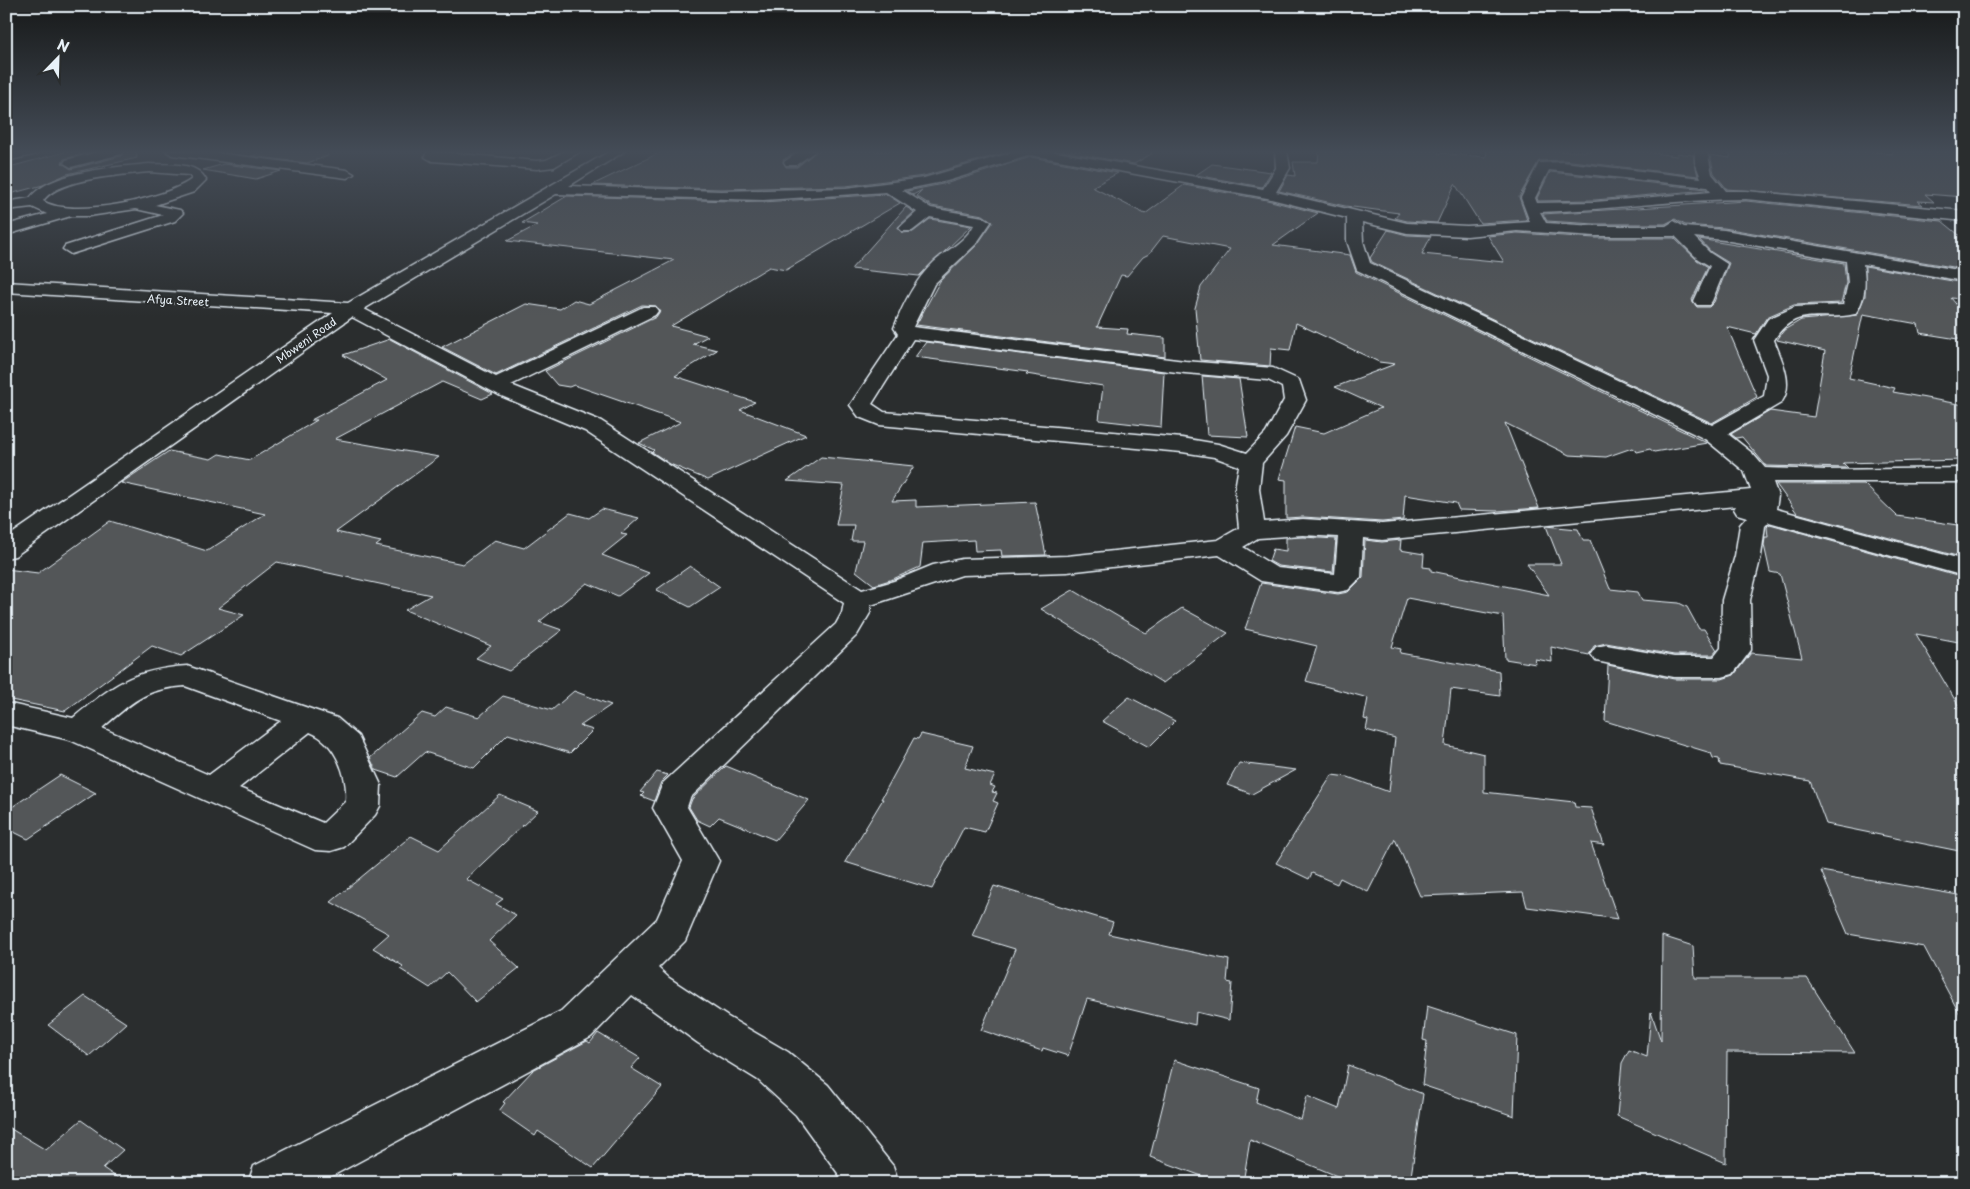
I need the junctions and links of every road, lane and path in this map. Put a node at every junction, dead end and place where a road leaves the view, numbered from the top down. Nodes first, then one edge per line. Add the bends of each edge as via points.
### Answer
1 (39, 206) edge
2 (128, 206) edge
3 (136, 206) edge
4 (526, 206) edge
5 (918, 206) edge
6 (1318, 206) edge
7 (1568, 206) edge
8 (1656, 206) edge
9 (1870, 206) edge
10 (1531, 208) joint
11 (72, 212) junction
12 (927, 212) junction
13 (1356, 216) junction
14 (1964, 216) edge
15 (1540, 227) junction
16 (907, 228) dead end
17 (6, 230) edge
18 (1679, 231) junction
19 (71, 249) dead end
20 (1853, 256) junction
21 (1964, 276) edge
22 (6, 287) edge
23 (1703, 301) dead end
24 (351, 309) junction
25 (650, 311) dead end
26 (908, 333) junction
27 (496, 385) junction
28 (1714, 434) junction
29 (1251, 462) junction
30 (1964, 475) edge
31 (1763, 495) junction
32 (1351, 530) junction
33 (1252, 531) junction
34 (1224, 547) junction
35 (6, 550) edge
36 (1964, 568) edge
37 (858, 600) junction
38 (1606, 654) dead end
39 (6, 714) edge
40 (306, 719) junction
41 (79, 731) junction
42 (212, 790) junction
43 (631, 969) junction
44 (271, 1183) edge
45 (876, 1183) edge

1 - 11 street
2 - 11 street
3 - 19 street via 175,213 170,218
4 - 24 street, Mbweni Road
5 - 12 street
6 - 13 street
7 - 10 street
8 - 18 street
9 - 14 street
10 - 15 street
11 - 17 street
12 - 16 street
12 - 26 street via 983,222 918,291 903,328
13 - 15 street via 1433,231
13 - 28 street via 1353,228 1356,253 1363,266
15 - 18 street
18 - 20 street via 1724,234
18 - 23 street via 1704,256 1720,264
20 - 21 street
20 - 28 street via 1856,272 1853,304 1849,310 1801,311 1775,323 1764,340 1777,375 1774,399
22 - 24 street, Afya Street
24 - 27 street
24 - 35 street, Mbweni Road
25 - 27 street
26 - 29 street via 1185,367 1273,374 1284,378 1292,384 1296,400 1275,436
26 - 29 street via 861,404 867,412 879,418 1182,445 1218,451
27 - 37 street via 593,426
28 - 31 street via 1742,455
29 - 33 street via 1247,488
30 - 31 street via 1827,477
31 - 32 street via 1382,532
31 - 36 street
31 - 38 street via 1736,600 1736,650 1722,667 1674,667
32 - 33 street via 1303,527
32 - 34 street via 1348,578 1338,584 1270,575
33 - 34 street
34 - 37 street via 1067,564 962,567
37 - 43 street via 856,613 847,629 675,792 670,808 701,861 671,930
39 - 41 street
40 - 41 street via 187,676 144,682 120,696
40 - 42 street
40 - 42 street via 326,726 347,744 364,785 362,806 332,837 315,836
41 - 42 street
43 - 44 street via 576,1024
43 - 45 street via 655,991 773,1066 812,1100

